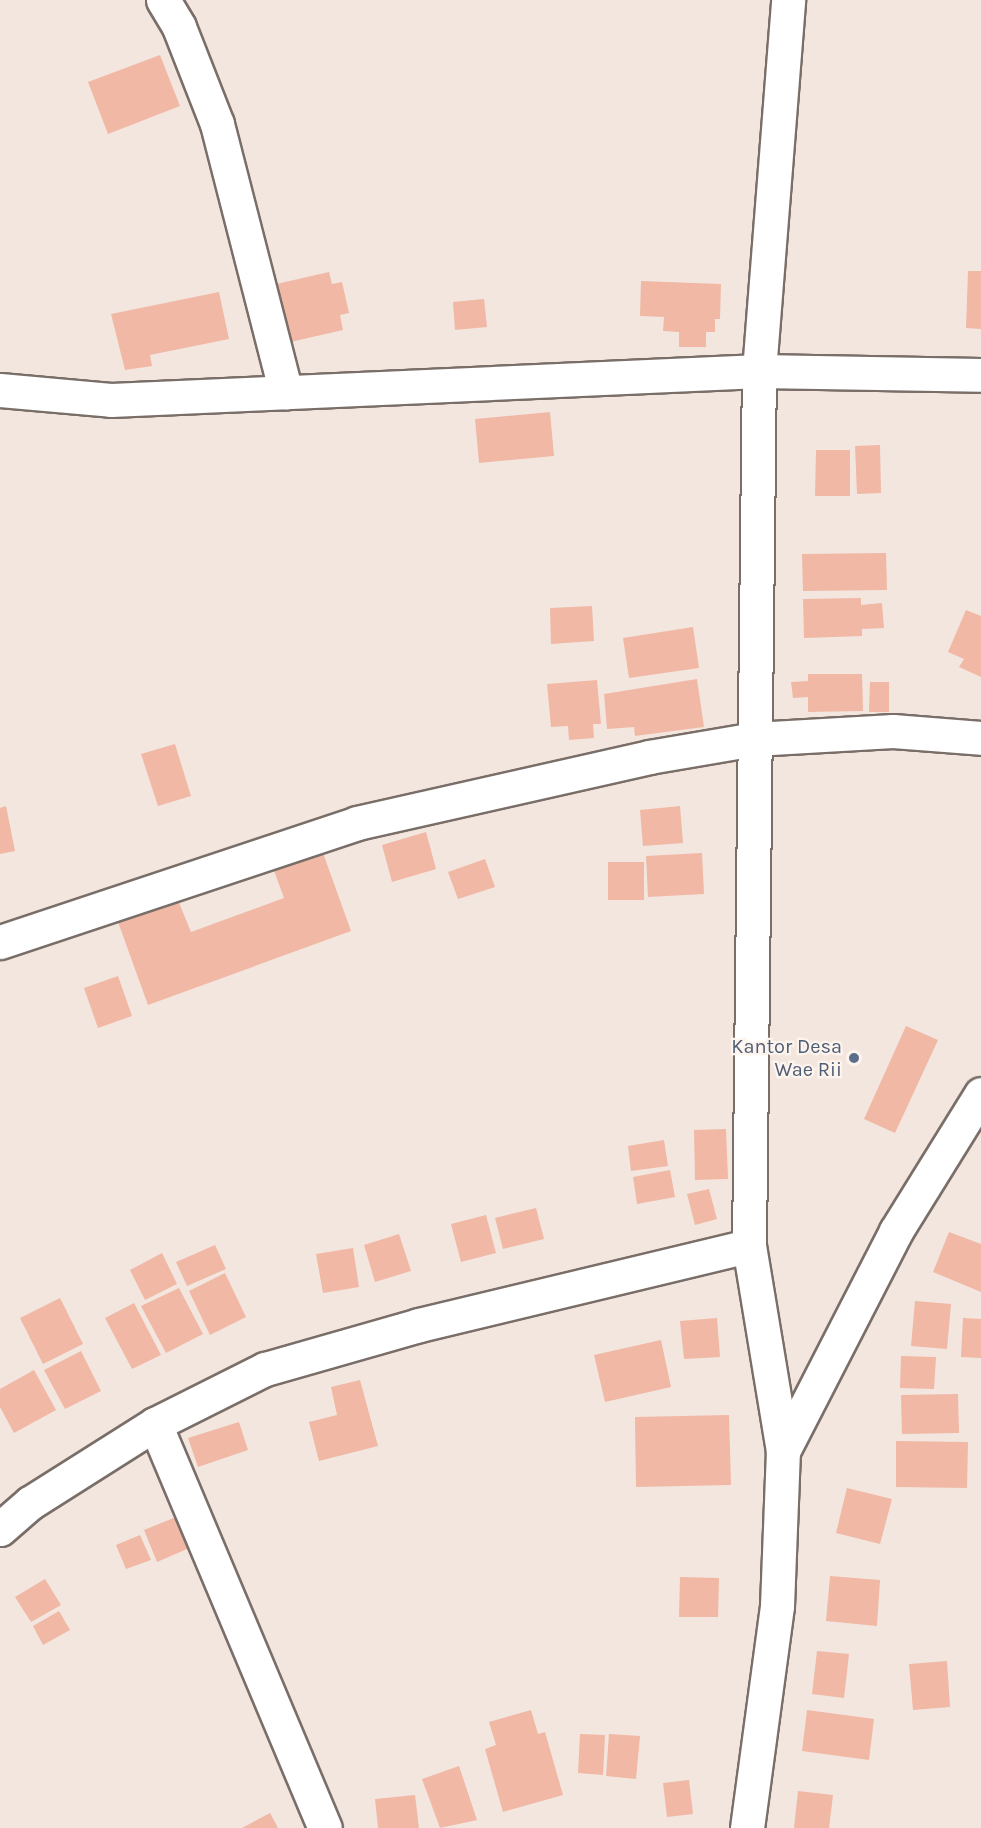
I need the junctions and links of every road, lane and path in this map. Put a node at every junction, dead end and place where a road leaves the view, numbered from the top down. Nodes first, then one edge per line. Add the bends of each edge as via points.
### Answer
1 (163, 0) edge
2 (788, 0) edge
3 (759, 371) junction
4 (981, 375) edge
5 (0, 390) edge
6 (286, 392) junction
7 (981, 738) edge
8 (754, 739) junction
9 (0, 942) edge
10 (981, 1094) edge
11 (749, 1246) junction
12 (155, 1424) junction
13 (783, 1451) junction
14 (0, 1529) edge
15 (325, 1828) edge
16 (747, 1828) edge

1 - 6 street via 179,27 217,124
2 - 3 street
3 - 4 street
3 - 6 street
3 - 8 street
5 - 6 street via 111,400
7 - 8 street via 893,731
8 - 9 street via 649,757 357,823
8 - 11 street
10 - 13 street via 896,1231
11 - 12 street via 419,1325 265,1369
11 - 13 street
12 - 14 street via 30,1503
12 - 15 street
13 - 16 street via 777,1606

